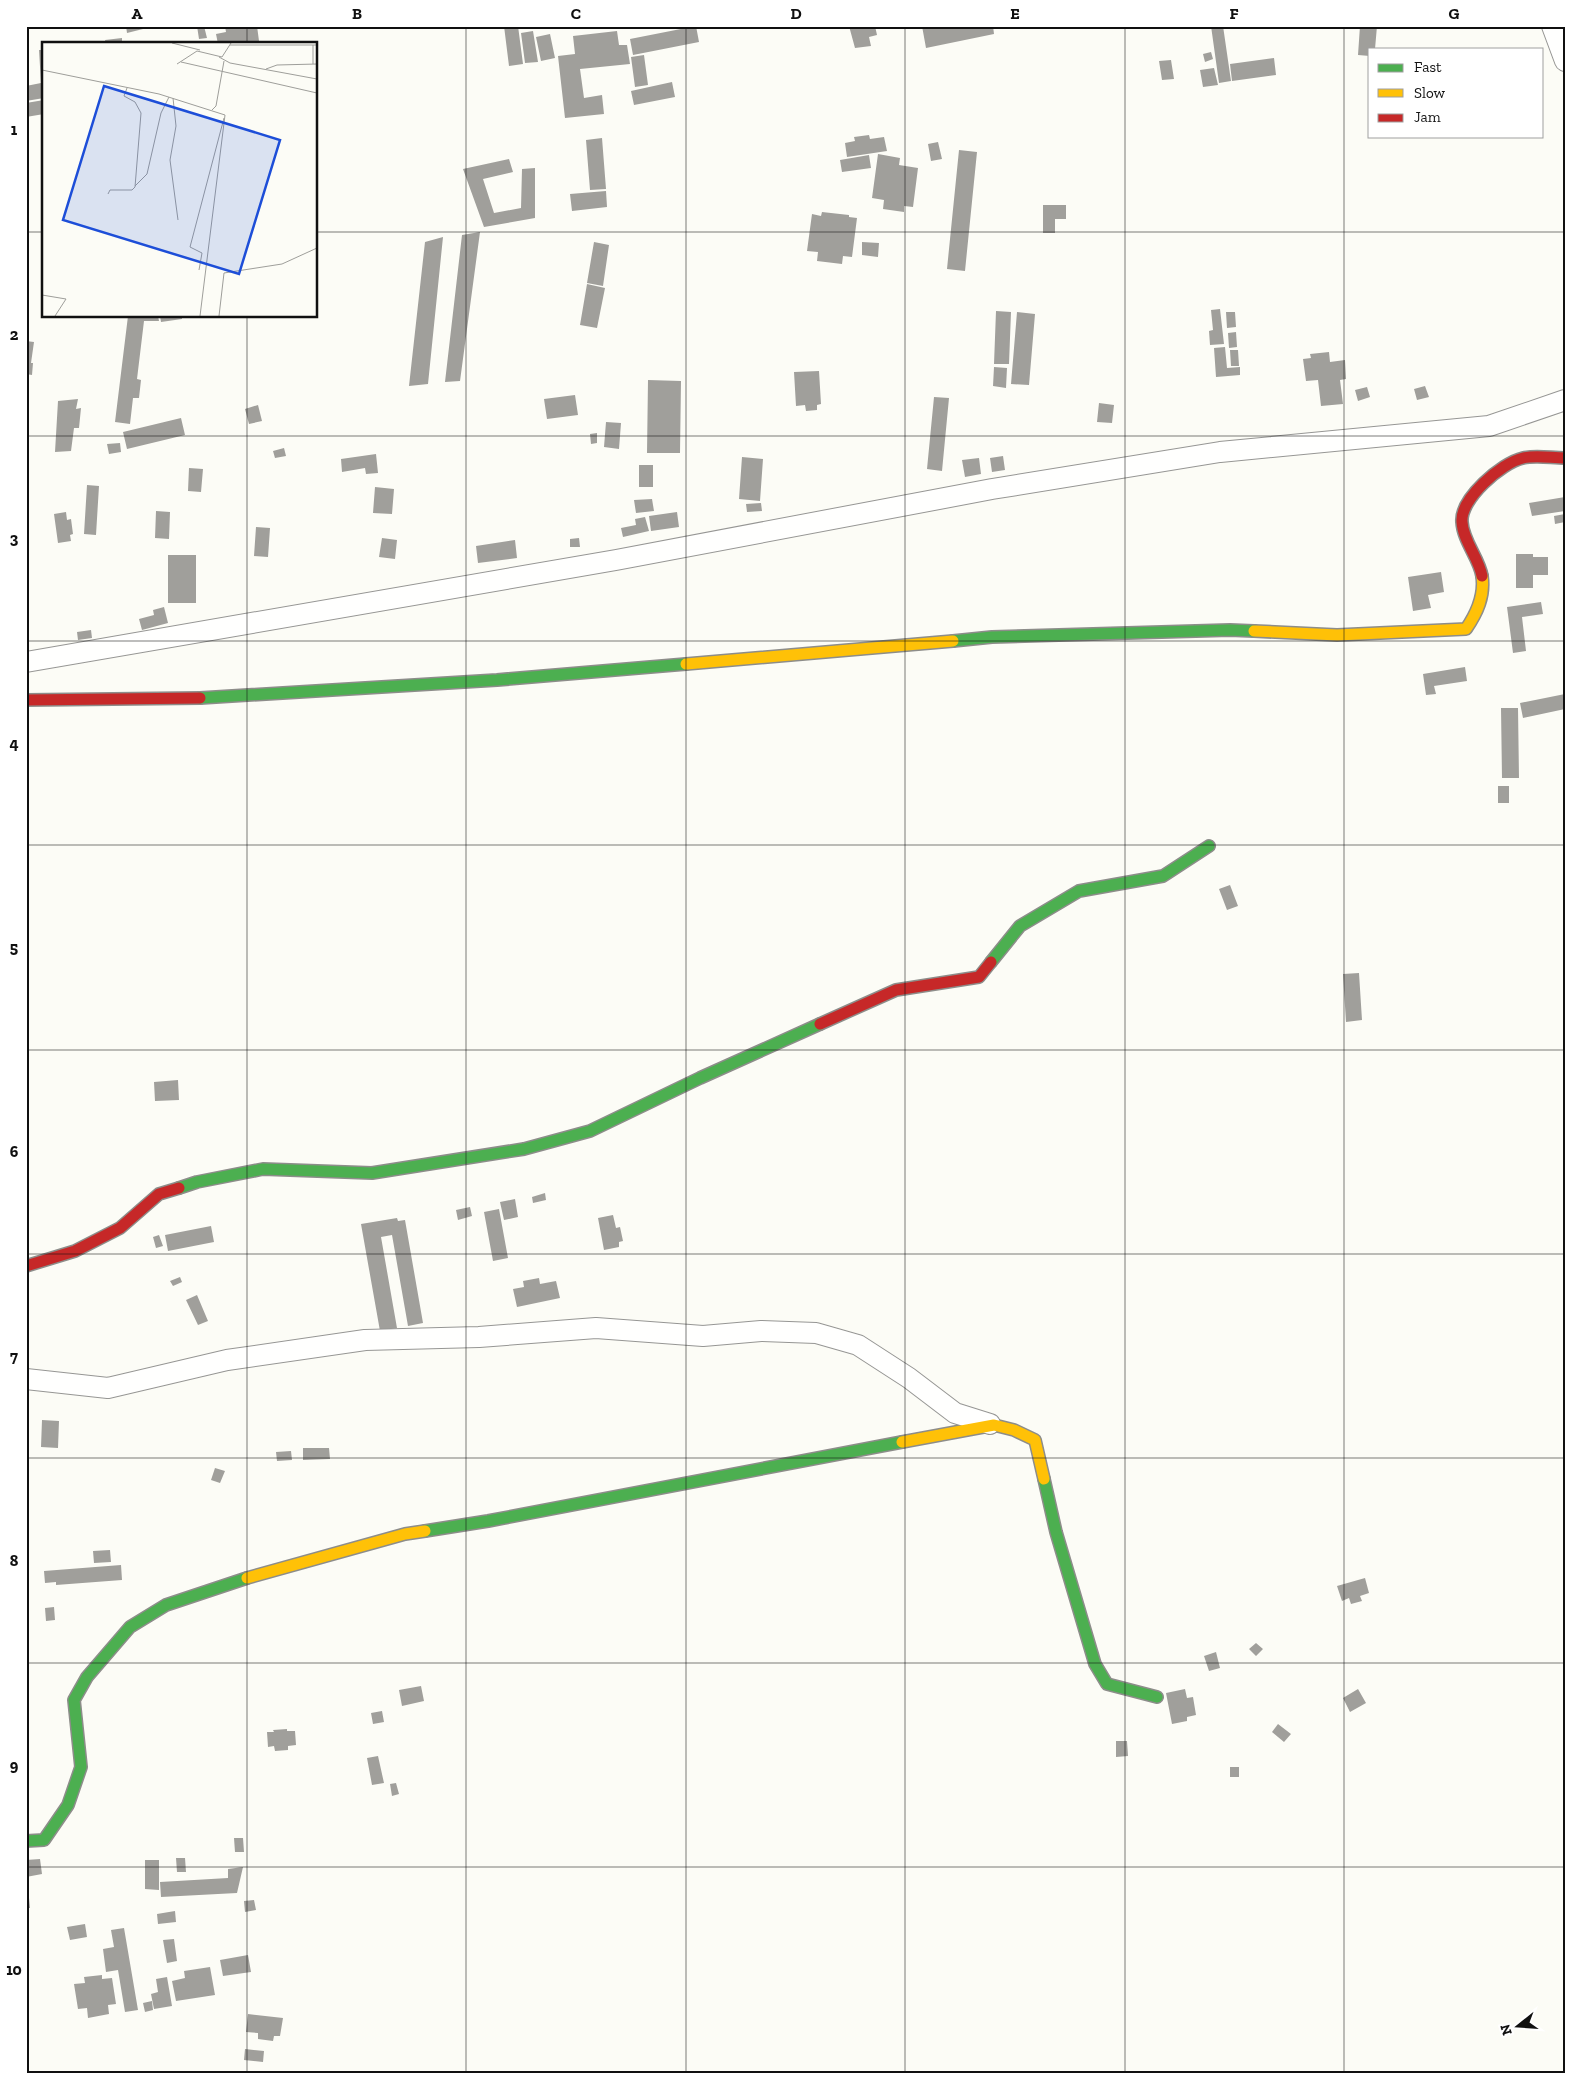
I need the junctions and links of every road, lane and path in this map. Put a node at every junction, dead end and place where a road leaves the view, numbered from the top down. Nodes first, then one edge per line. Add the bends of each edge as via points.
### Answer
1 (1552, 26) edge
2 (1565, 61) edge
3 (1565, 400) edge
4 (1565, 458) edge
5 (26, 662) edge
6 (26, 700) edge
7 (1209, 846) dead end
8 (26, 1266) edge
9 (26, 1379) edge
10 (994, 1425) junction
11 (1157, 1697) dead end
12 (26, 1842) edge

1 - 2 street
3 - 5 street via 1489,426 1220,452 983,491 606,562
4 - 6 street via 1520,458 1485,482 1470,499 1462,520 1479,561 1484,583 1482,602 1466,630 1337,636 1230,630 992,637 497,680 175,699
7 - 8 street via 1163,876 1079,892 1020,926 979,977 896,990 590,1131 524,1149 372,1173 263,1169 197,1182 159,1194 120,1228 75,1251
9 - 10 street via 108,1388 227,1360 365,1340 479,1337 596,1328 703,1336 761,1331 816,1333 858,1345 955,1413
10 - 11 street via 1035,1440 1056,1532 1095,1664 1107,1684
10 - 12 street via 488,1522 404,1534 255,1575 166,1605 130,1627 83,1684 74,1700 81,1767 68,1805 44,1840

